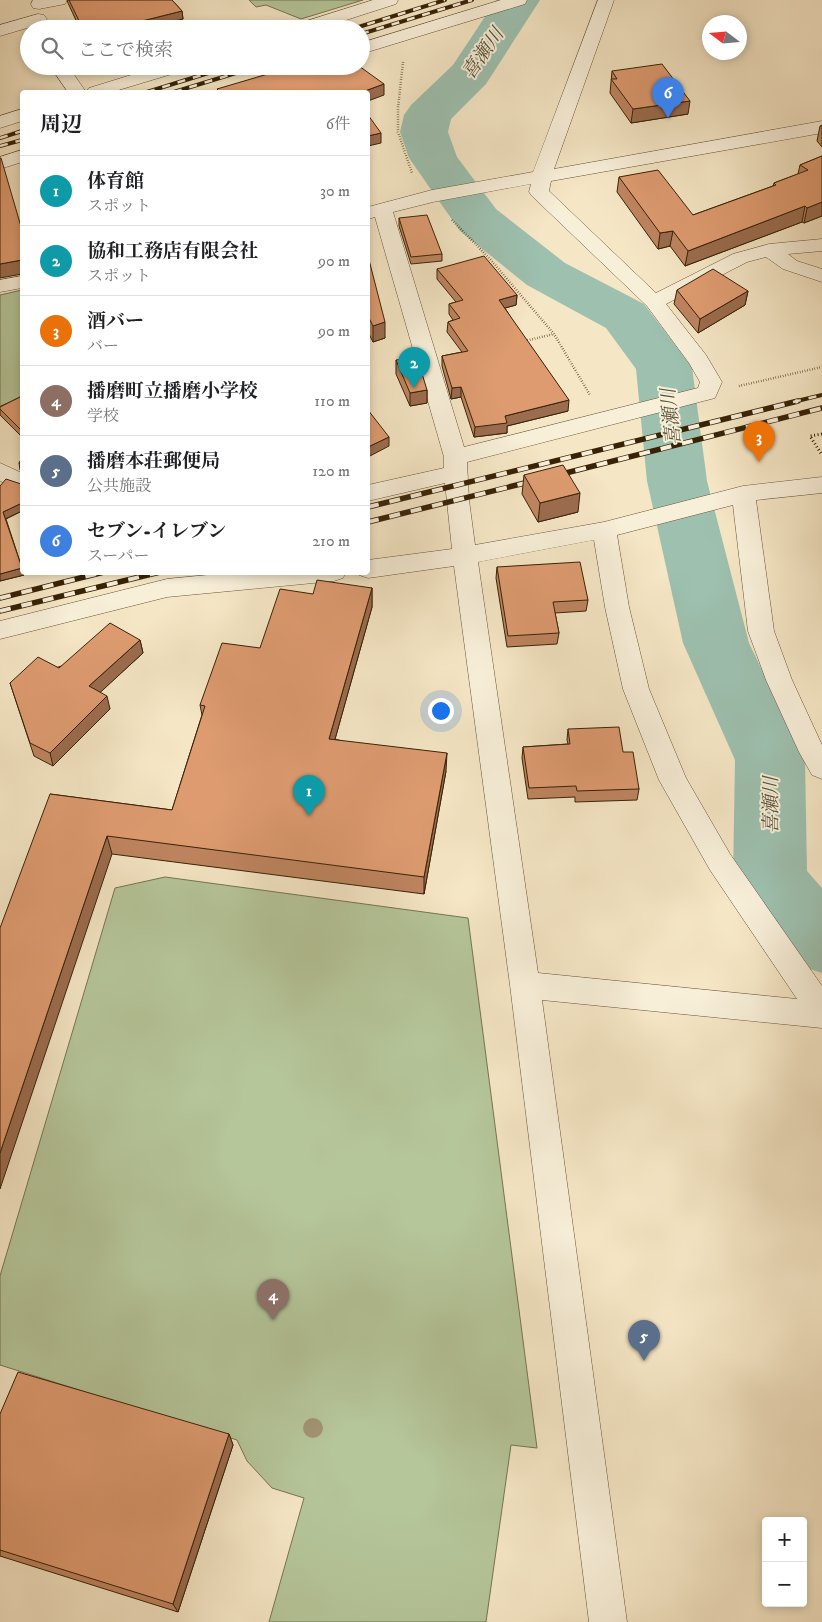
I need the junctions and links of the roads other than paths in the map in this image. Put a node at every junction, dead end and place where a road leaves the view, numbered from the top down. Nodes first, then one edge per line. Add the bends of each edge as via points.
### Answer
1 (59, 0) edge
2 (390, 0) edge
3 (519, 0) edge
4 (606, 0) edge
5 (364, 9) junction
6 (39, 13) edge
7 (24, 20) edge
8 (329, 20) edge
9 (20, 22) edge
10 (0, 31) edge
11 (400, 37) junction
12 (370, 46) edge
13 (65, 75) edge
14 (150, 75) edge
15 (76, 90) edge
16 (101, 90) edge
17 (20, 116) edge
18 (0, 122) edge
19 (822, 127) edge
20 (20, 157) edge
21 (0, 163) edge
22 (542, 175) junction
23 (376, 211) edge
24 (822, 226) edge
25 (815, 245) edge
26 (769, 250) junction
27 (822, 276) edge
28 (20, 282) edge
29 (0, 286) edge
30 (654, 302) junction
31 (454, 465) junction
32 (0, 471) edge
33 (20, 481) edge
34 (822, 485) edge
35 (370, 492) edge
36 (743, 494) junction
37 (604, 530) junction
38 (464, 556) junction
39 (370, 569) edge
40 (303, 575) edge
41 (0, 630) edge
42 (822, 768) edge
43 (525, 985) junction
44 (822, 1013) edge
45 (608, 1622) edge

1 - 6 street
2 - 5 street
3 - 11 street
4 - 22 street
5 - 8 street
5 - 11 street
6 - 7 street
9 - 10 street
11 - 12 street
13 - 15 street
14 - 16 street
17 - 18 street
19 - 22 street
20 - 21 street
22 - 23 street via 432,196
22 - 30 street via 539,192
23 - 31 street
24 - 25 street
25 - 26 street
26 - 27 street via 790,265
26 - 30 street via 740,258
28 - 29 street
30 - 31 street via 711,382 707,393 595,421
31 - 35 street
31 - 38 street
32 - 33 street
34 - 36 street
36 - 37 street
36 - 42 street via 761,631 779,680
37 - 38 street
37 - 44 street via 636,689 673,780 720,862
38 - 39 street
38 - 43 street
40 - 41 street via 167,588
43 - 44 street
43 - 45 street

